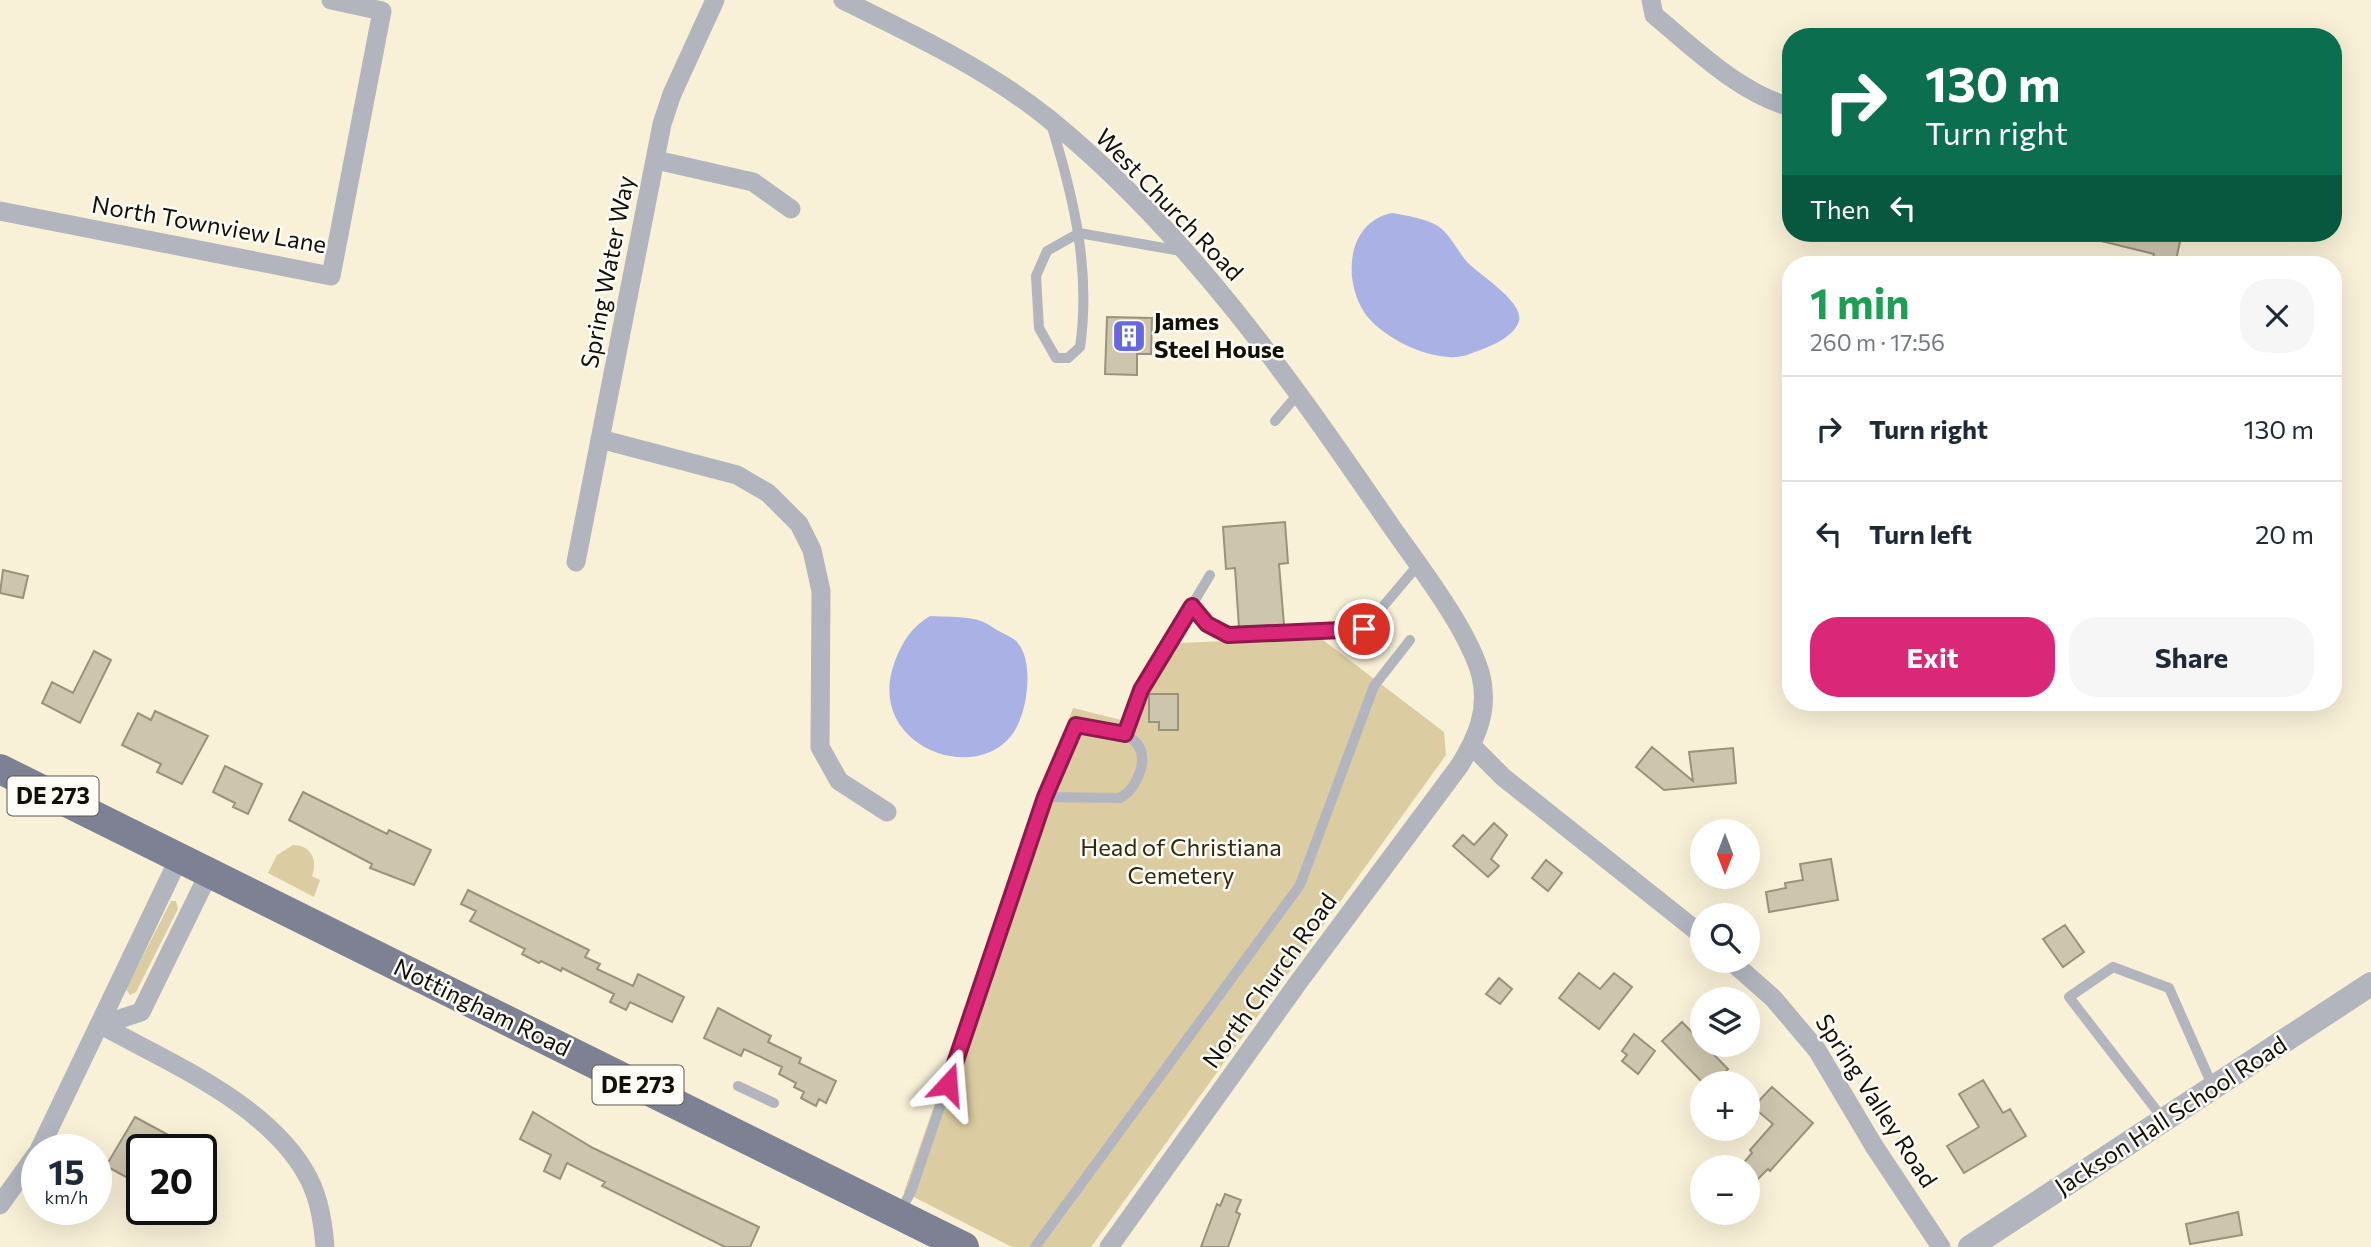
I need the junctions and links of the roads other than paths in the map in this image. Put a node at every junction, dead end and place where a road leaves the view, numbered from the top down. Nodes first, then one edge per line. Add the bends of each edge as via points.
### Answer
1 (331, 0) edge
2 (715, 0) edge
3 (843, 0) edge
4 (1651, 0) edge
5 (1782, 105) edge
6 (1050, 120) junction
7 (656, 160) junction
8 (792, 209) dead end
9 (0, 211) edge
10 (1079, 233) junction
11 (1185, 252) junction
12 (1299, 393) junction
13 (1275, 421) dead end
14 (600, 439) junction
15 (576, 562) dead end
16 (1418, 565) junction
17 (1210, 575) dead end
18 (1192, 606) junction
19 (1410, 640) dead end
20 (1125, 734) junction
21 (1472, 746) junction
22 (0, 769) edge
23 (1045, 797) junction
24 (887, 812) dead end
25 (178, 858) junction
26 (209, 873) junction
27 (1690, 926) edge
28 (1745, 973) edge
29 (2371, 984) edge
30 (101, 1025) junction
31 (738, 1086) dead end
32 (2214, 1089) junction
33 (774, 1103) dead end
34 (2165, 1121) junction
35 (47, 1134) edge
36 (21, 1176) edge
37 (0, 1205) edge
38 (899, 1214) junction
39 (325, 1247) edge
40 (964, 1247) edge
41 (1035, 1247) edge
42 (1109, 1247) edge
43 (1941, 1247) edge
44 (1970, 1247) edge

1 - 9 street, North Townview Lane via 382,10 331,276
2 - 7 street, Spring Water Way via 671,94
3 - 6 street, West Church Road via 975,69
4 - 5 street via 1654,15 1721,71
6 - 10 lane
6 - 11 street, West Church Road
7 - 8 street via 753,181
7 - 14 street, Spring Water Way
10 - 10 lane via 1047,251 1036,276 1039,328 1056,358 1068,358 1080,347 1085,314
10 - 11 lane
11 - 12 street, West Church Road
12 - 13 lane
12 - 16 street, West Church Road
14 - 15 street, Spring Water Way
14 - 24 street via 737,475 768,493 799,524 812,550 821,591 820,747 839,781
16 - 18 lane via 1364,629 1228,635 1207,624
16 - 21 street, West Church Road via 1469,646 1480,675 1482,715
17 - 18 lane
18 - 20 lane via 1141,690
19 - 41 lane via 1374,686 1300,885
20 - 23 lane via 1076,725
20 - 23 lane via 1140,744 1142,754 1129,793 1108,799
21 - 27 street via 1503,777
21 - 42 street, North Church Road
22 - 25 main road, Nottingham Road / DE 273
23 - 38 lane via 912,1189
25 - 26 main road, Nottingham Road / DE 273
25 - 30 street
26 - 30 street via 141,1012
26 - 38 main road, Nottingham Road / DE 273
28 - 43 street, Spring Valley Road via 1817,1049
29 - 32 street, Jackson Hall School Road
30 - 35 street
30 - 39 street via 212,1088 276,1135 310,1181
31 - 33 lane
32 - 34 street, Jackson Hall School Road
32 - 34 lane via 2169,988 2113,967 2069,997
34 - 44 street, Jackson Hall School Road
36 - 37 street
38 - 40 main road, Nottingham Road / DE 273

